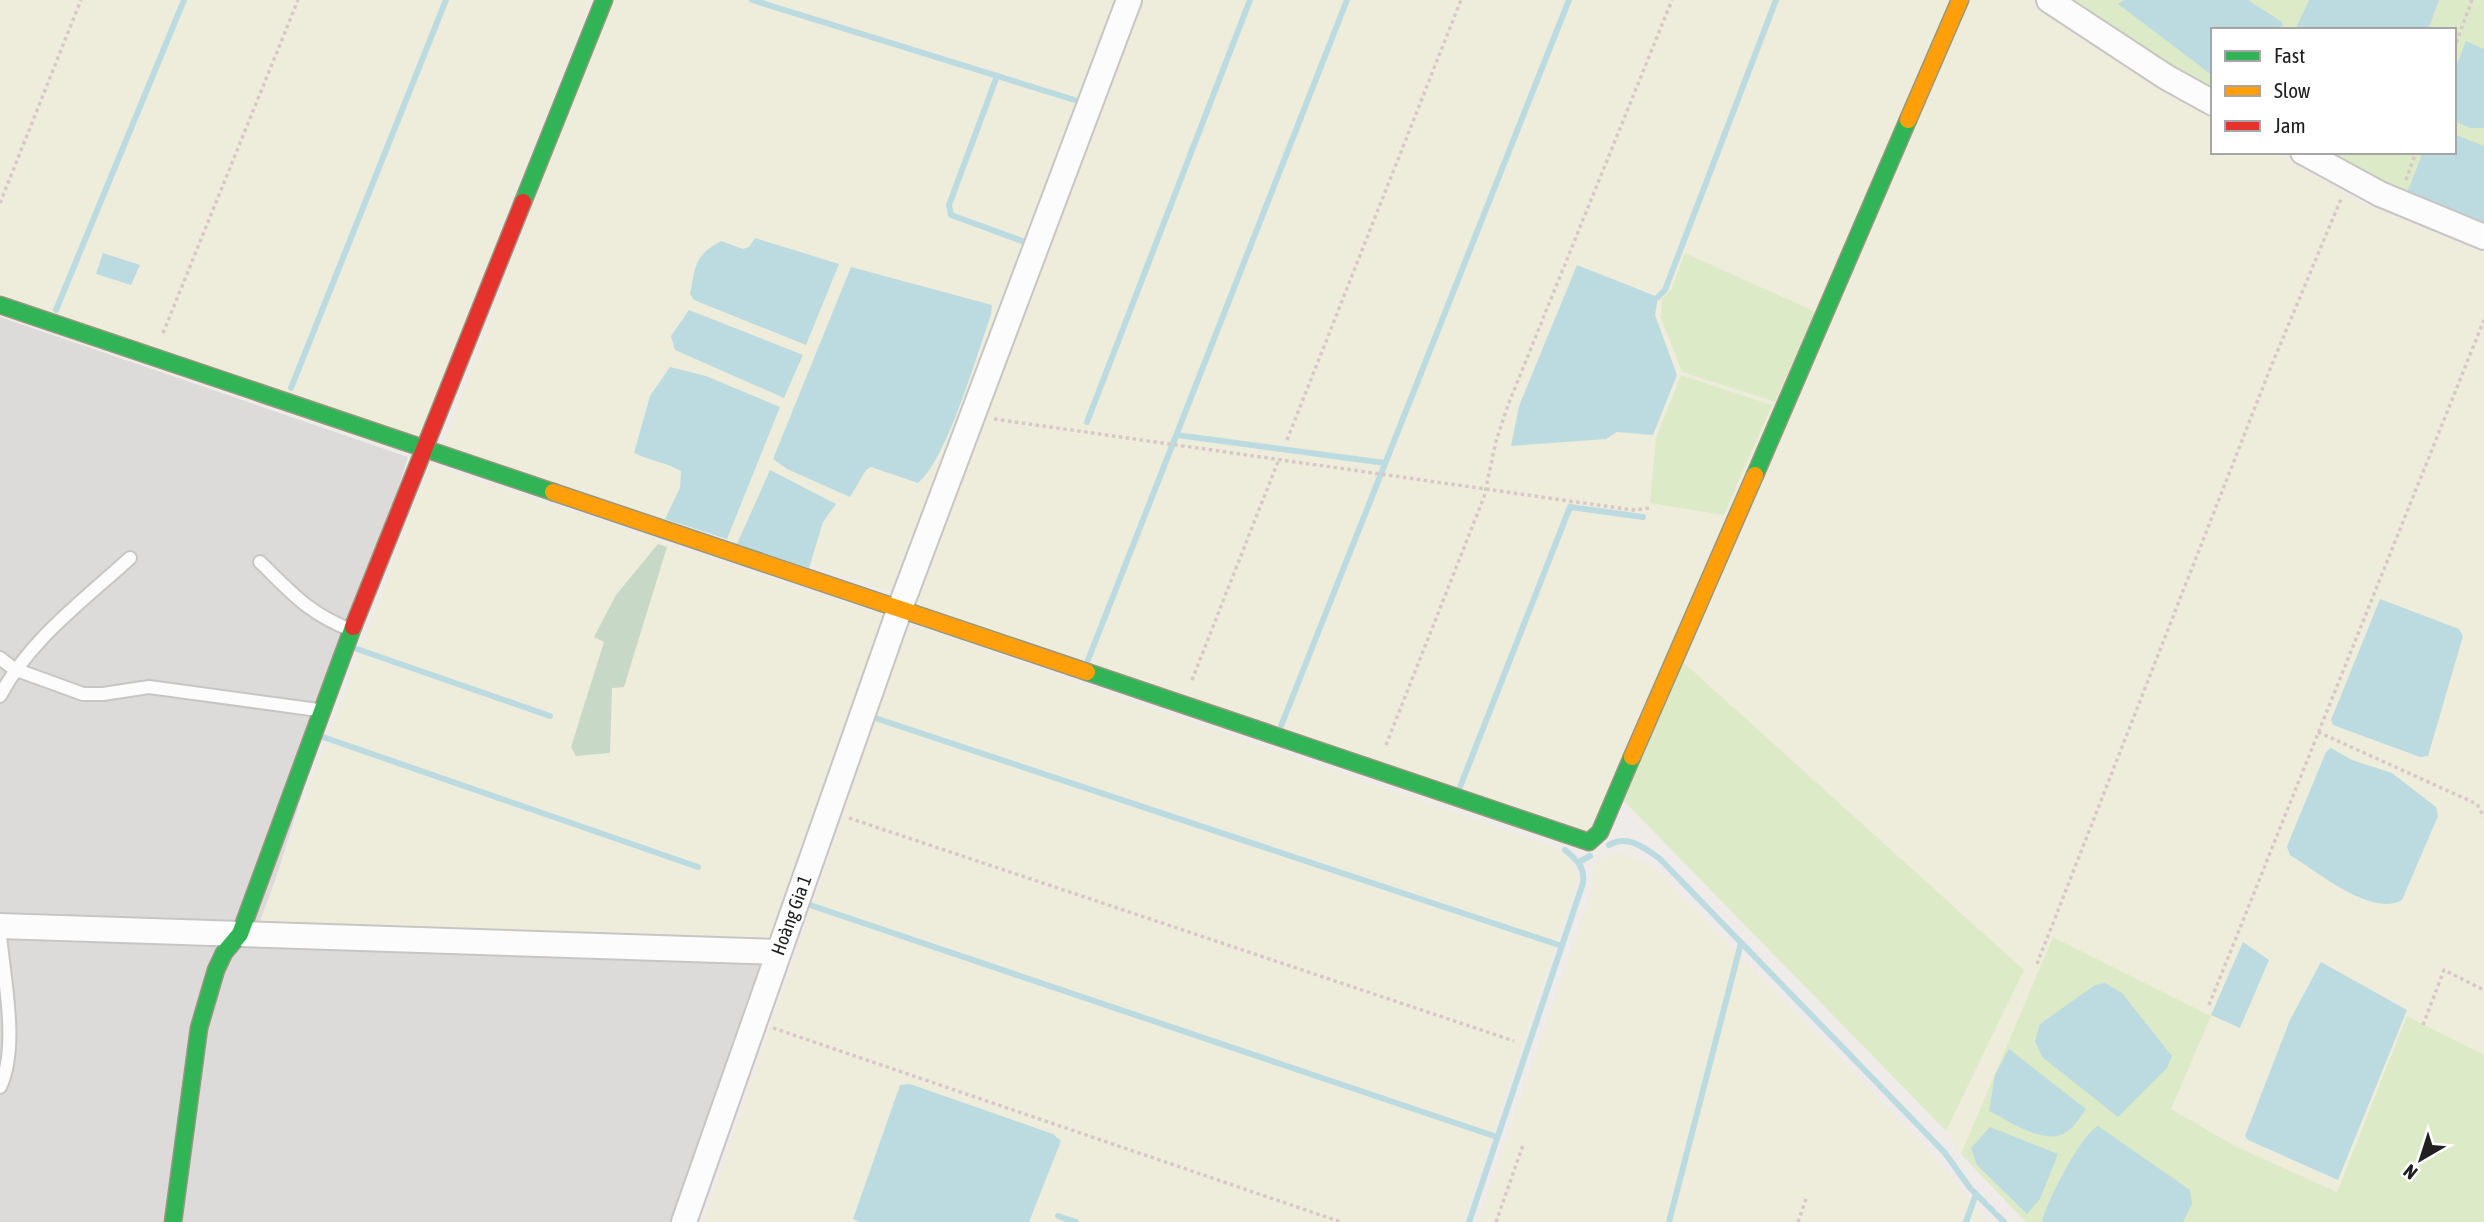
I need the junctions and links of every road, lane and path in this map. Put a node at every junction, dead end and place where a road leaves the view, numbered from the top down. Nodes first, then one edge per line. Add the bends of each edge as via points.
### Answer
1 (81, 0) edge
2 (298, 0) edge
3 (604, 0) edge
4 (1129, 0) edge
5 (1461, 0) edge
6 (1672, 0) edge
7 (1960, 0) edge
8 (2049, 0) edge
9 (2472, 0) edge
10 (2456, 44) edge
11 (2211, 102) edge
12 (2307, 154) edge
13 (2415, 154) edge
14 (2350, 177) junction
15 (2398, 202) junction
16 (0, 203) edge
17 (2484, 237) edge
18 (0, 305) edge
19 (2484, 320) edge
20 (153, 358) junction
21 (972, 416) junction
22 (1287, 440) dead end
23 (424, 450) junction
24 (1279, 459) junction
25 (1485, 489) junction
26 (1650, 508) dead end
27 (130, 558) dead end
28 (260, 562) dead end
29 (900, 608) junction
30 (352, 630) junction
31 (0, 658) edge
32 (14, 669) junction
33 (0, 696) edge
34 (1182, 705) junction
35 (321, 711) junction
36 (2318, 732) junction
37 (1376, 772) junction
38 (828, 811) junction
39 (2484, 817) edge
40 (0, 926) edge
41 (240, 934) junction
42 (0, 935) edge
43 (778, 952) junction
44 (2037, 964) dead end
45 (2484, 990) edge
46 (2209, 1005) dead end
47 (754, 1021) junction
48 (2423, 1025) dead end
49 (1514, 1041) dead end
50 (0, 1087) edge
51 (1523, 1145) dead end
52 (1807, 1195) dead end
53 (173, 1222) edge
54 (684, 1222) edge
55 (1341, 1222) edge
56 (1496, 1222) edge
57 (1798, 1222) edge

1 - 16 path
2 - 20 path
3 - 23 street
4 - 21 street, Hoàng Gia 1
5 - 22 path
6 - 25 path via 1508,405
7 - 37 street via 1600,832 1588,842 1580,842
8 - 11 street
9 - 10 path
12 - 14 street
13 - 15 path
14 - 15 street
14 - 44 path
15 - 17 street
18 - 20 street
19 - 36 path
20 - 23 street
21 - 24 path
21 - 29 street, Hoàng Gia 1
23 - 29 street
23 - 30 street
24 - 25 path
24 - 34 path
25 - 26 path via 1633,510
25 - 37 path
27 - 32 lane
28 - 30 lane via 304,606
29 - 34 street
29 - 38 street, Hoàng Gia 1
30 - 35 street
31 - 32 lane
32 - 33 lane
32 - 35 lane via 83,694 149,687
34 - 37 street
35 - 41 street
36 - 39 path via 2477,804
36 - 46 path
38 - 43 street, Hoàng Gia 1
38 - 49 path
40 - 41 street
41 - 43 street
41 - 53 street via 216,970 199,1028
42 - 50 lane via 9,1045
43 - 47 street, Hoàng Gia 1
45 - 48 path via 2444,970
47 - 54 street, Hoàng Gia 1
47 - 55 path
51 - 56 path
52 - 57 path

